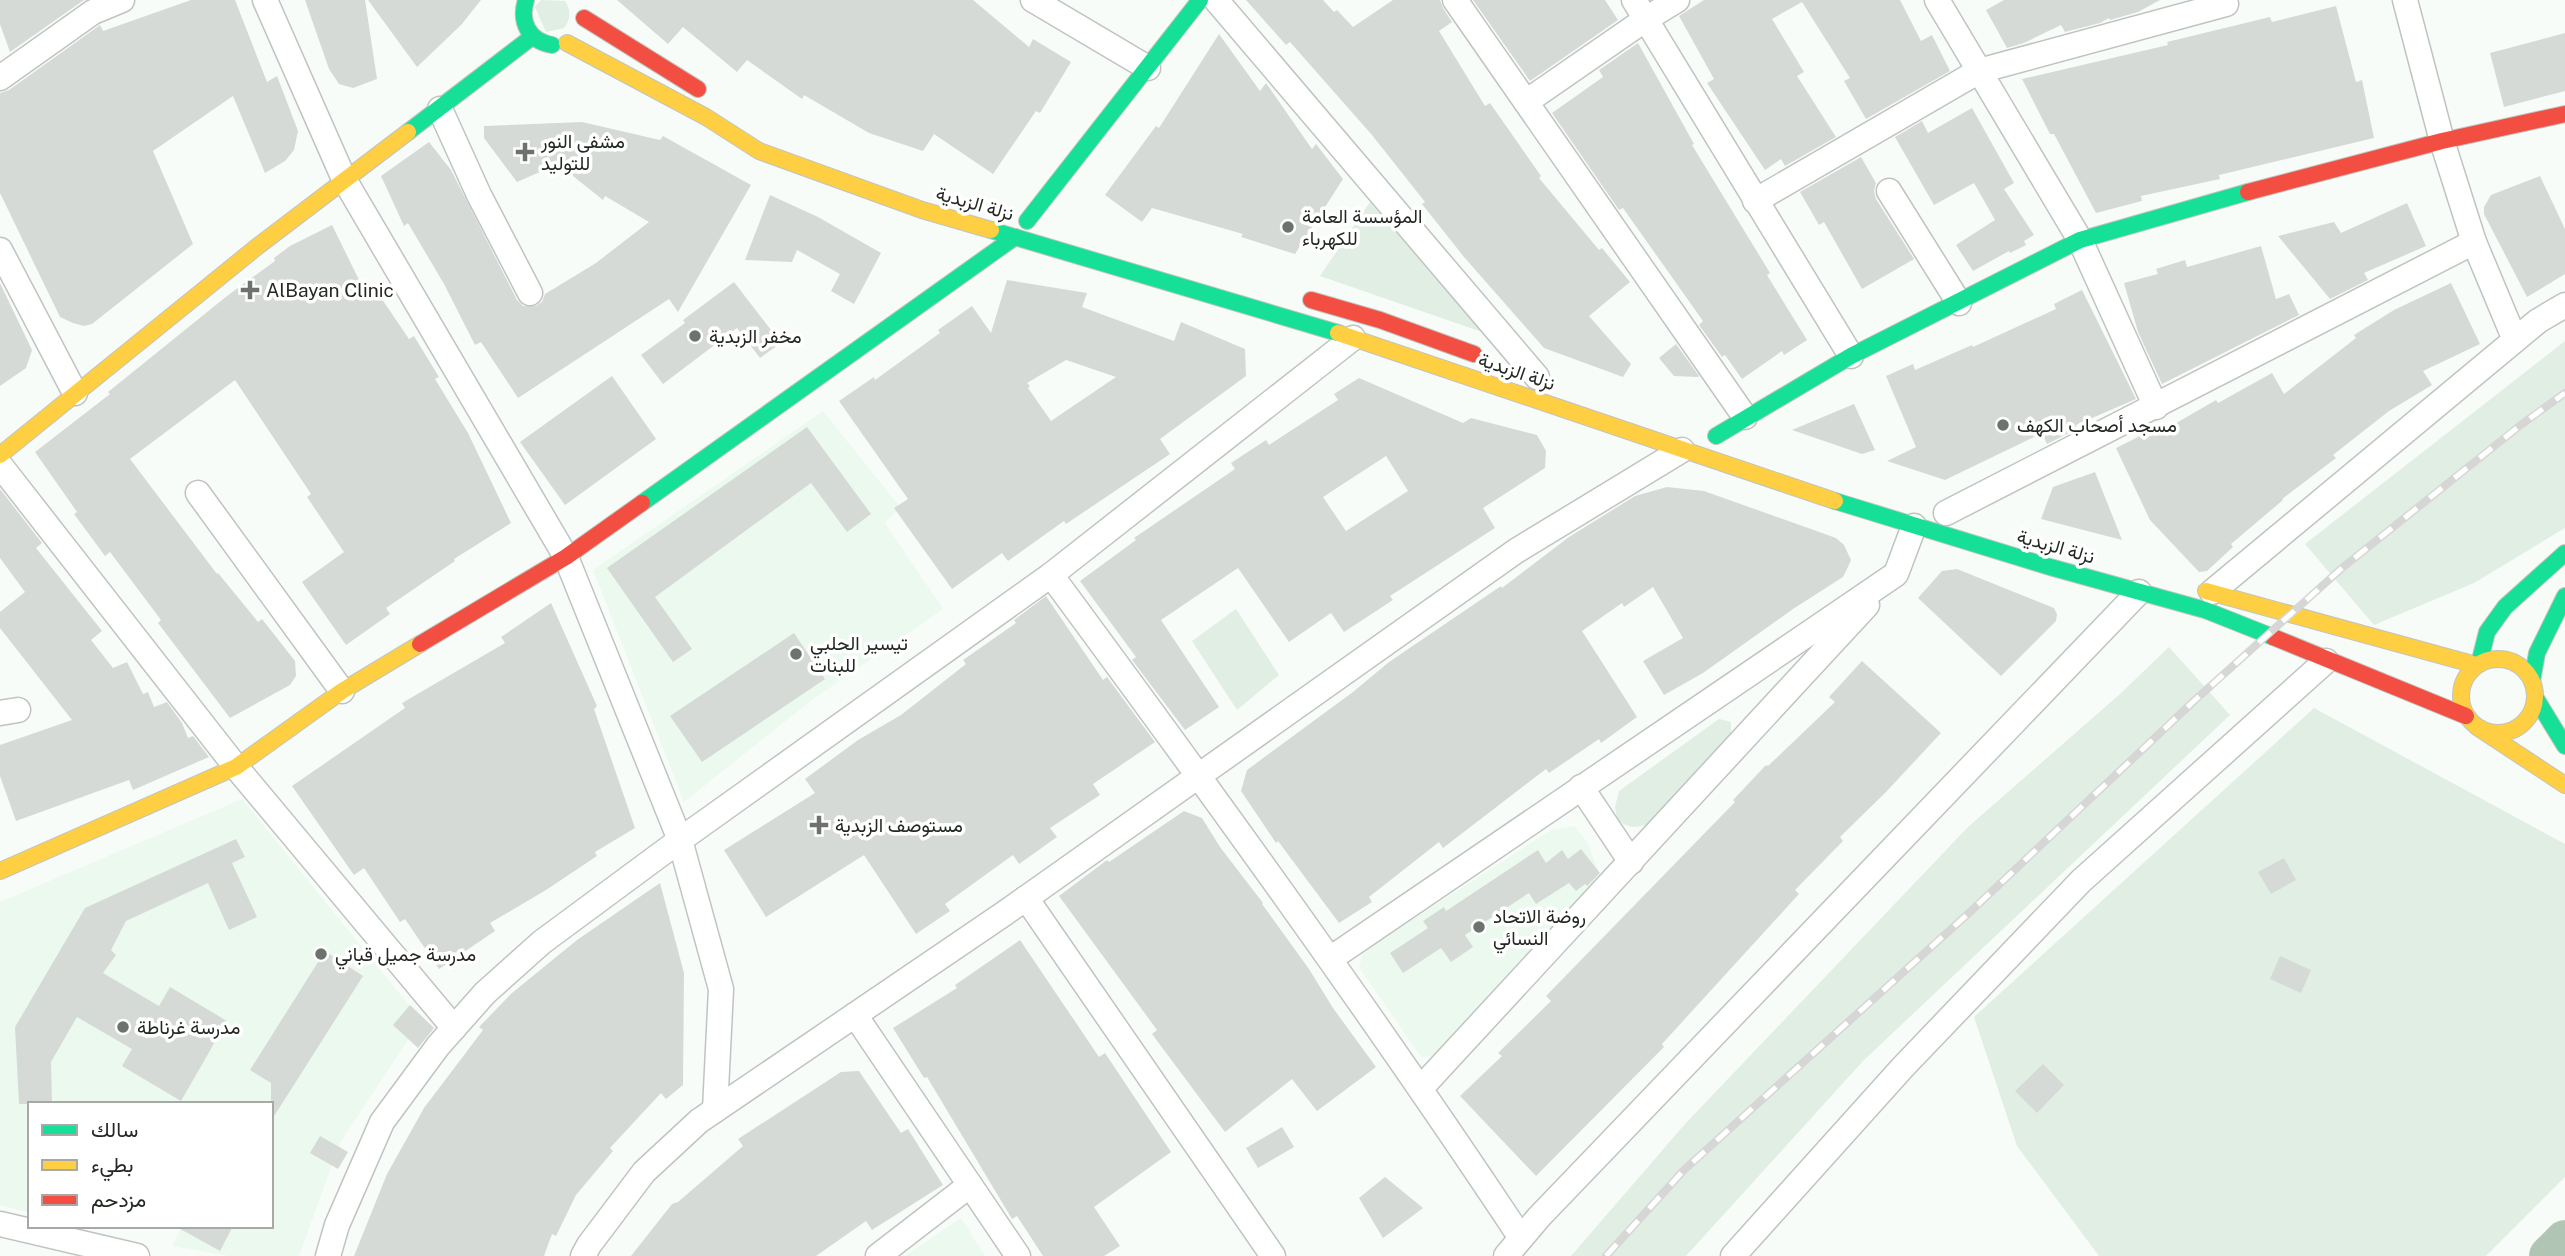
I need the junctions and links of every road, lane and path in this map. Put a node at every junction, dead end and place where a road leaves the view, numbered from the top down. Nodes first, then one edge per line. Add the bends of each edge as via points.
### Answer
1 (122, 0) edge
2 (265, 0) edge
3 (526, 0) edge
4 (580, 0) edge
5 (1033, 0) edge
6 (1200, 0) edge
7 (1216, 0) edge
8 (1455, 0) edge
9 (1678, 0) edge
10 (1937, 0) edge
11 (2404, 0) edge
12 (2226, 1) edge
13 (1640, 10) edge
14 (584, 18) junction
15 (532, 37) junction
16 (567, 43) junction
17 (1148, 68) junction
18 (1979, 71) junction
19 (0, 78) edge
20 (717, 100) dead end
21 (1526, 102) junction
22 (440, 109) junction
23 (2565, 114) edge
24 (2442, 141) junction
25 (344, 179) junction
26 (1889, 191) dead end
27 (1755, 201) junction
28 (1027, 220) dead end
29 (1015, 237) junction
30 (2080, 240) junction
31 (2474, 242) junction
32 (0, 250) edge
33 (530, 293) dead end
34 (1301, 298) dead end
35 (1959, 303) junction
36 (2565, 306) edge
37 (1353, 338) junction
38 (2515, 340) junction
39 (1852, 356) junction
40 (1485, 358) dead end
41 (1511, 367) dead end
42 (1543, 379) joint
43 (75, 393) junction
44 (2156, 407) junction
45 (1745, 417) junction
46 (1743, 445) dead end
47 (1682, 450) junction
48 (0, 455) edge
49 (0, 465) edge
50 (198, 493) dead end
51 (1929, 515) junction
52 (1972, 521) dead end
53 (2565, 553) edge
54 (566, 557) junction
55 (1896, 574) junction
56 (1051, 575) junction
57 (2188, 585) dead end
58 (2139, 592) junction
59 (2212, 592) junction
60 (2565, 596) edge
61 (2326, 661) junction
62 (2477, 665) junction
63 (2534, 689) junction
64 (342, 691) junction
65 (2470, 720) junction
66 (2565, 746) edge
67 (236, 767) junction
68 (1198, 775) junction
69 (2565, 785) edge
70 (1581, 787) junction
71 (680, 839) junction
72 (1631, 862) junction
73 (0, 871) edge
74 (1026, 898) junction
75 (1330, 959) junction
76 (855, 1015) junction
77 (454, 1028) junction
78 (1421, 1088) junction
79 (715, 1110) junction
80 (970, 1185) junction
81 (0, 1224) edge
82 (1513, 1247) edge
83 (136, 1256) edge
84 (328, 1256) edge
85 (583, 1256) edge
86 (878, 1256) edge
87 (1018, 1256) edge
88 (1272, 1256) edge
89 (1733, 1256) edge

1 - 19 street via 93,12
2 - 25 street
3 - 15 main road via 522,14
4 - 14 main road
5 - 17 street
6 - 17 main road
7 - 42 street
8 - 21 street
9 - 13 street
10 - 18 street
11 - 24 street
12 - 18 street
13 - 21 street
13 - 27 street
14 - 16 main road
14 - 20 main road
15 - 16 main road, نزلة الزبدية via 546,45
15 - 22 main road
16 - 29 main road, نزلة الزبدية via 760,151 922,210
17 - 28 main road
18 - 27 street
18 - 30 street
21 - 45 street
22 - 25 main road
22 - 33 street
23 - 24 main road
24 - 30 main road
24 - 31 street
25 - 43 main road
25 - 54 street
26 - 35 street
27 - 39 street
29 - 37 main road, نزلة الزبدية
29 - 54 main road
30 - 35 main road
30 - 44 street
31 - 38 street
31 - 44 street
32 - 43 street
34 - 40 main road, نزلة الزبدية via 1380,320
35 - 39 main road
36 - 38 street
37 - 47 main road, نزلة الزبدية
37 - 56 street
38 - 59 street
39 - 45 main road
41 - 42 main road, نزلة الزبدية
43 - 48 main road
44 - 51 street
45 - 46 main road via 1710,434
47 - 51 main road, نزلة الزبدية
47 - 68 street via 1516,551
49 - 67 street
50 - 64 street
51 - 52 main road, نزلة الزبدية
51 - 55 street
51 - 58 main road, نزلة الزبدية
53 - 62 main road via 2505,607 2487,632
54 - 64 main road
54 - 71 street
55 - 70 street
55 - 72 street
56 - 68 street
56 - 71 street
57 - 59 main road
58 - 61 main road, نزلة الزبدية via 2205,610
58 - 82 street
59 - 62 main road
60 - 63 main road via 2537,653
61 - 65 main road, نزلة الزبدية
61 - 89 street via 2081,881
62 - 63 main road via 2509,660 2526,672
62 - 65 main road via 2468,673 2460,694
63 - 65 main road via 2528,719 2508,732 2497,733
63 - 66 main road
64 - 67 main road
65 - 69 main road
67 - 73 main road
67 - 77 street
68 - 74 street
68 - 75 street
70 - 72 street
70 - 75 street
71 - 77 street via 542,942
71 - 79 street via 720,989
72 - 78 street
74 - 76 street
74 - 88 street
75 - 78 street
76 - 79 street
76 - 80 street
77 - 84 street via 382,1122
78 - 82 street
79 - 85 street via 643,1172
80 - 86 street
80 - 87 street
81 - 83 street

